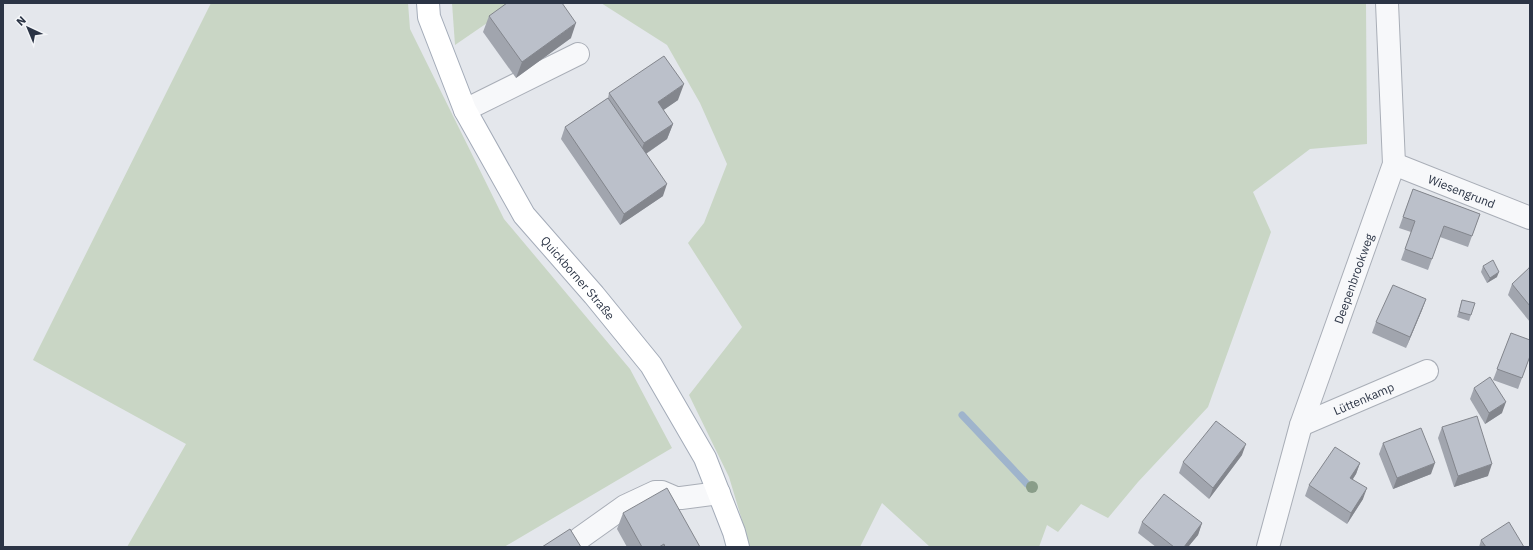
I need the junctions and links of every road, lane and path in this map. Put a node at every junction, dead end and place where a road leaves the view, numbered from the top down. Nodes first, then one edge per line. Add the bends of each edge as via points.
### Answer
1 (428, 3) edge
2 (1387, 3) edge
3 (578, 54) dead end
4 (465, 110) junction
5 (1394, 164) junction
6 (1530, 218) edge
7 (1427, 371) dead end
8 (1301, 425) junction
9 (719, 493) junction
10 (580, 538) dead end
11 (738, 547) edge
12 (1268, 547) edge

1 - 4 main road, Quickborner Straße via 429,17
2 - 5 street, Deepenbrookweg
3 - 4 street
4 - 9 main road, Quickborner Straße via 524,216 594,295 651,365 705,458
5 - 6 street, Wiesengrund
5 - 8 street, Deepenbrookweg
7 - 8 street, Lüttenkamp
8 - 12 street, Deepenbrookweg
9 - 10 street via 676,498 655,492 625,506
9 - 11 main road, Quickborner Straße

